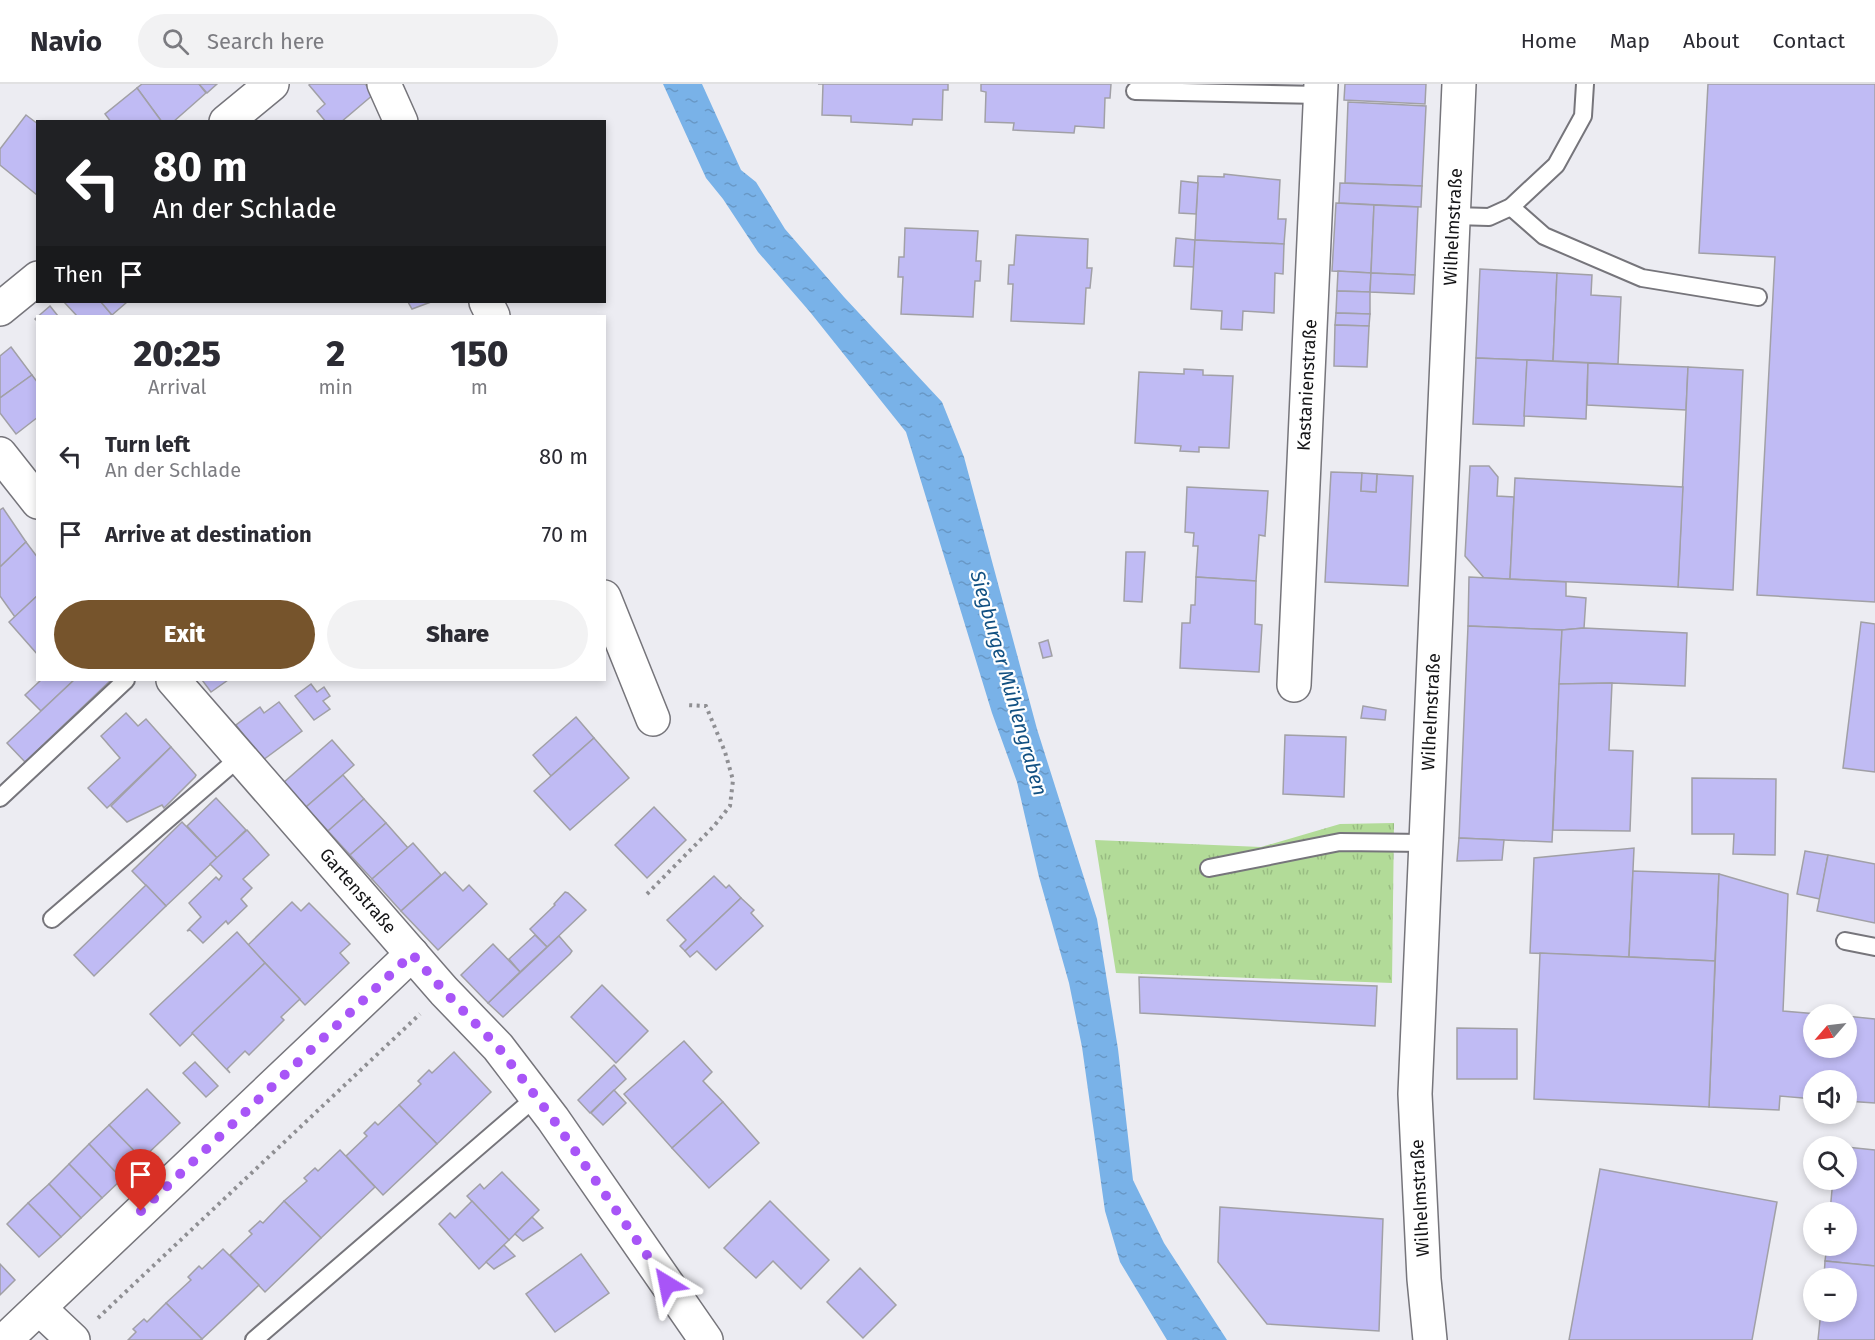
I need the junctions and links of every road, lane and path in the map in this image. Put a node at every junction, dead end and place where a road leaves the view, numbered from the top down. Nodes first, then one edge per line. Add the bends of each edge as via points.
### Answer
1 (272, 84) edge
2 (384, 84) edge
3 (1460, 84) edge
4 (1585, 84) edge
5 (1321, 89) edge
6 (1135, 91) dead end
7 (228, 120) edge
8 (400, 120) edge
9 (1511, 207) junction
10 (1454, 216) junction
11 (36, 280) edge
12 (1758, 297) dead end
13 (0, 309) edge
14 (0, 454) edge
15 (36, 499) edge
16 (606, 602) edge
17 (125, 681) edge
18 (174, 681) edge
19 (1294, 685) dead end
20 (653, 719) joint
21 (240, 757) junction
22 (0, 798) edge
23 (1425, 843) junction
24 (1209, 868) dead end
25 (647, 894) dead end
26 (52, 919) dead end
27 (1845, 942) dead end
28 (1875, 948) edge
29 (412, 954) junction
30 (444, 991) junction
31 (536, 1097) junction
32 (39, 1308) junction
33 (82, 1332) edge
34 (5, 1340) edge
35 (254, 1340) edge
36 (706, 1340) edge
37 (1430, 1340) edge

1 - 7 street
2 - 8 street
3 - 10 street, Wilhelmstraße
4 - 9 lane via 1583,116 1556,165
5 - 6 lane
5 - 19 street, Kastanienstraße
9 - 10 lane via 1489,217
9 - 12 lane via 1544,236 1642,278
10 - 23 street, Wilhelmstraße
11 - 13 street
14 - 15 street
16 - 20 street
17 - 22 lane
18 - 21 street, Gartenstraße
20 - 25 path via 688,704 705,706 725,752 732,780 730,806
21 - 26 lane
21 - 29 street, Gartenstraße
23 - 24 lane via 1340,842
23 - 37 street, Wilhelmstraße via 1414,1094
27 - 28 lane
29 - 30 street, Gartenstraße
29 - 32 street
30 - 31 street, Gartenstraße via 498,1047
30 - 33 path
31 - 35 lane
31 - 36 street, Gartenstraße
32 - 33 street
32 - 34 street

